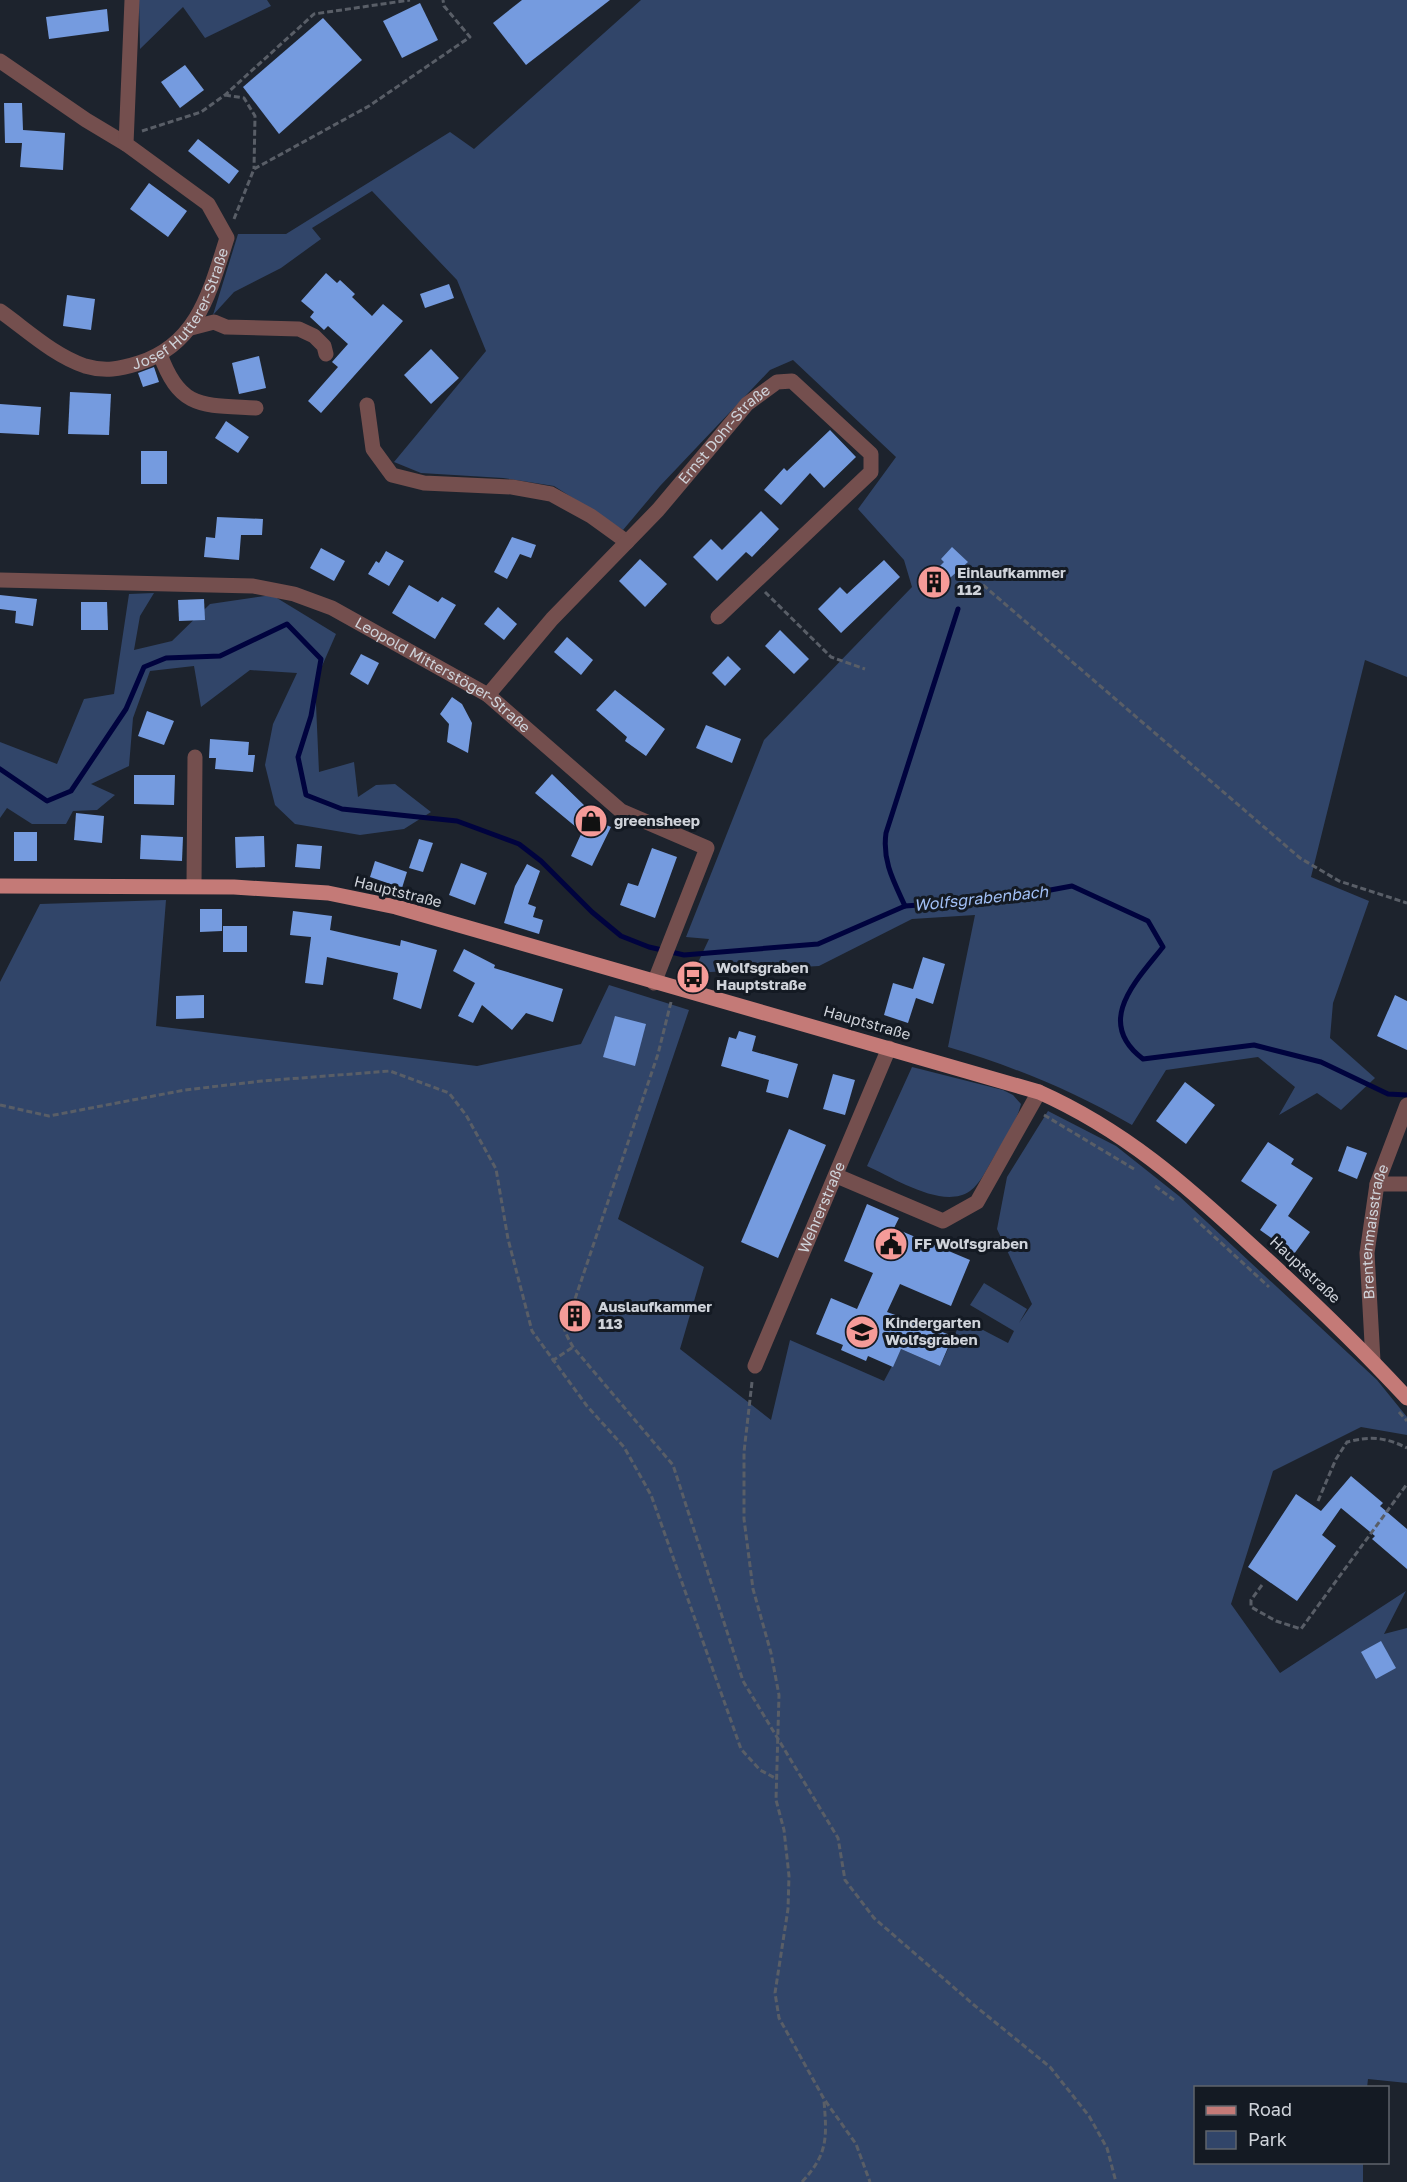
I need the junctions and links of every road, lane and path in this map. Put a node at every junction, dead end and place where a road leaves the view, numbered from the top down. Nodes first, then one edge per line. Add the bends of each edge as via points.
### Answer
1 (132, 0) edge
2 (410, 0) edge
3 (443, 0) edge
4 (0, 61) edge
5 (225, 95) junction
6 (126, 144) junction
7 (254, 169) junction
8 (227, 238) junction
9 (0, 311) edge
10 (191, 328) junction
11 (160, 354) junction
12 (326, 354) dead end
13 (367, 405) dead end
14 (256, 408) dead end
15 (627, 542) junction
16 (0, 580) edge
17 (755, 583) junction
18 (983, 585) dead end
19 (718, 617) dead end
20 (865, 669) dead end
21 (488, 695) junction
22 (195, 757) dead end
23 (0, 886) edge
24 (194, 886) junction
25 (1407, 903) edge
26 (654, 983) junction
27 (674, 989) junction
28 (889, 1048) junction
29 (1039, 1092) junction
30 (0, 1105) edge
31 (1030, 1108) junction
32 (1404, 1110) edge
33 (1139, 1172) dead end
34 (837, 1176) junction
35 (1148, 1180) dead end
36 (1377, 1184) junction
37 (1407, 1184) edge
38 (1175, 1202) dead end
39 (1193, 1217) dead end
40 (1277, 1294) dead end
41 (573, 1347) junction
42 (552, 1361) junction
43 (1373, 1361) junction
44 (755, 1366) joint
45 (1407, 1398) edge
46 (1395, 1409) dead end
47 (1407, 1421) edge
48 (1407, 1448) edge
49 (1407, 1484) edge
50 (1318, 1501) dead end
51 (1262, 1585) dead end
52 (777, 1740) junction
53 (775, 1778) junction
54 (824, 2099) junction
55 (802, 2182) edge
56 (870, 2182) edge
57 (1116, 2182) edge

1 - 6 street
2 - 5 path via 314,14
3 - 7 path via 470,36 369,106
4 - 6 street, Josef Hutterer-Straße
5 - 6 path via 201,112 147,128
5 - 7 path via 244,98 255,116
6 - 8 street, Josef Hutterer-Straße via 208,204
7 - 8 path
8 - 10 street, Josef Hutterer-Straße via 209,292
9 - 11 street, Josef Hutterer-Straße via 61,356 86,366 114,371
10 - 11 street, Josef Hutterer-Straße via 170,350
10 - 12 street via 214,322 226,327 299,329 314,336
11 - 14 street via 176,389 190,399 209,405
13 - 15 street via 373,449 392,475 424,483 512,487 551,494
15 - 17 street, Ernst Dohr-Straße via 747,404 777,382 792,381 871,454 871,472
15 - 21 street, Ernst Dohr-Straße via 552,620
16 - 21 street, Leopold Mitterstöger-Straße via 253,586 294,594 332,608
17 - 19 street, Ernst Dohr-Straße
17 - 20 path via 831,657
18 - 25 path via 1300,858 1339,881
21 - 26 street, Leopold Mitterstöger-Straße via 621,812 707,848
22 - 24 street
23 - 24 main road, Hauptstraße
24 - 26 main road, Hauptstraße via 328,893 396,907
26 - 27 main road, Hauptstraße
27 - 28 main road, Hauptstraße
27 - 41 path via 654,1065 574,1302 564,1314 564,1331
28 - 29 main road, Hauptstraße
28 - 34 street, Wehrerstraße
29 - 31 street
29 - 43 main road, Hauptstraße via 1090,1116 1157,1162 1294,1284
30 - 42 path via 49,1116 185,1090 390,1071 449,1093 496,1169 508,1239 532,1331
31 - 33 path
31 - 34 street via 977,1202 943,1221
32 - 36 street, Brentenmaisstraße
34 - 44 street, Wehrerstraße
35 - 38 path
36 - 37 street
36 - 43 street, Brentenmaisstraße via 1367,1253
39 - 40 path
41 - 42 path
41 - 52 path via 673,1465 743,1681
42 - 53 path via 640,1472 741,1749 760,1770
43 - 45 main road, Hauptstraße
44 - 52 path via 744,1452 744,1519 753,1589 778,1685
46 - 47 path
48 - 50 path via 1389,1439 1366,1437 1347,1443
49 - 51 path via 1301,1629 1251,1607 1251,1600
52 - 53 path
52 - 57 path via 838,1838 845,1880 874,1918 1050,2067 1089,2116 1107,2148
53 - 54 path via 789,1876 775,1993 779,2018
54 - 55 path via 824,2150
54 - 56 path via 856,2144

